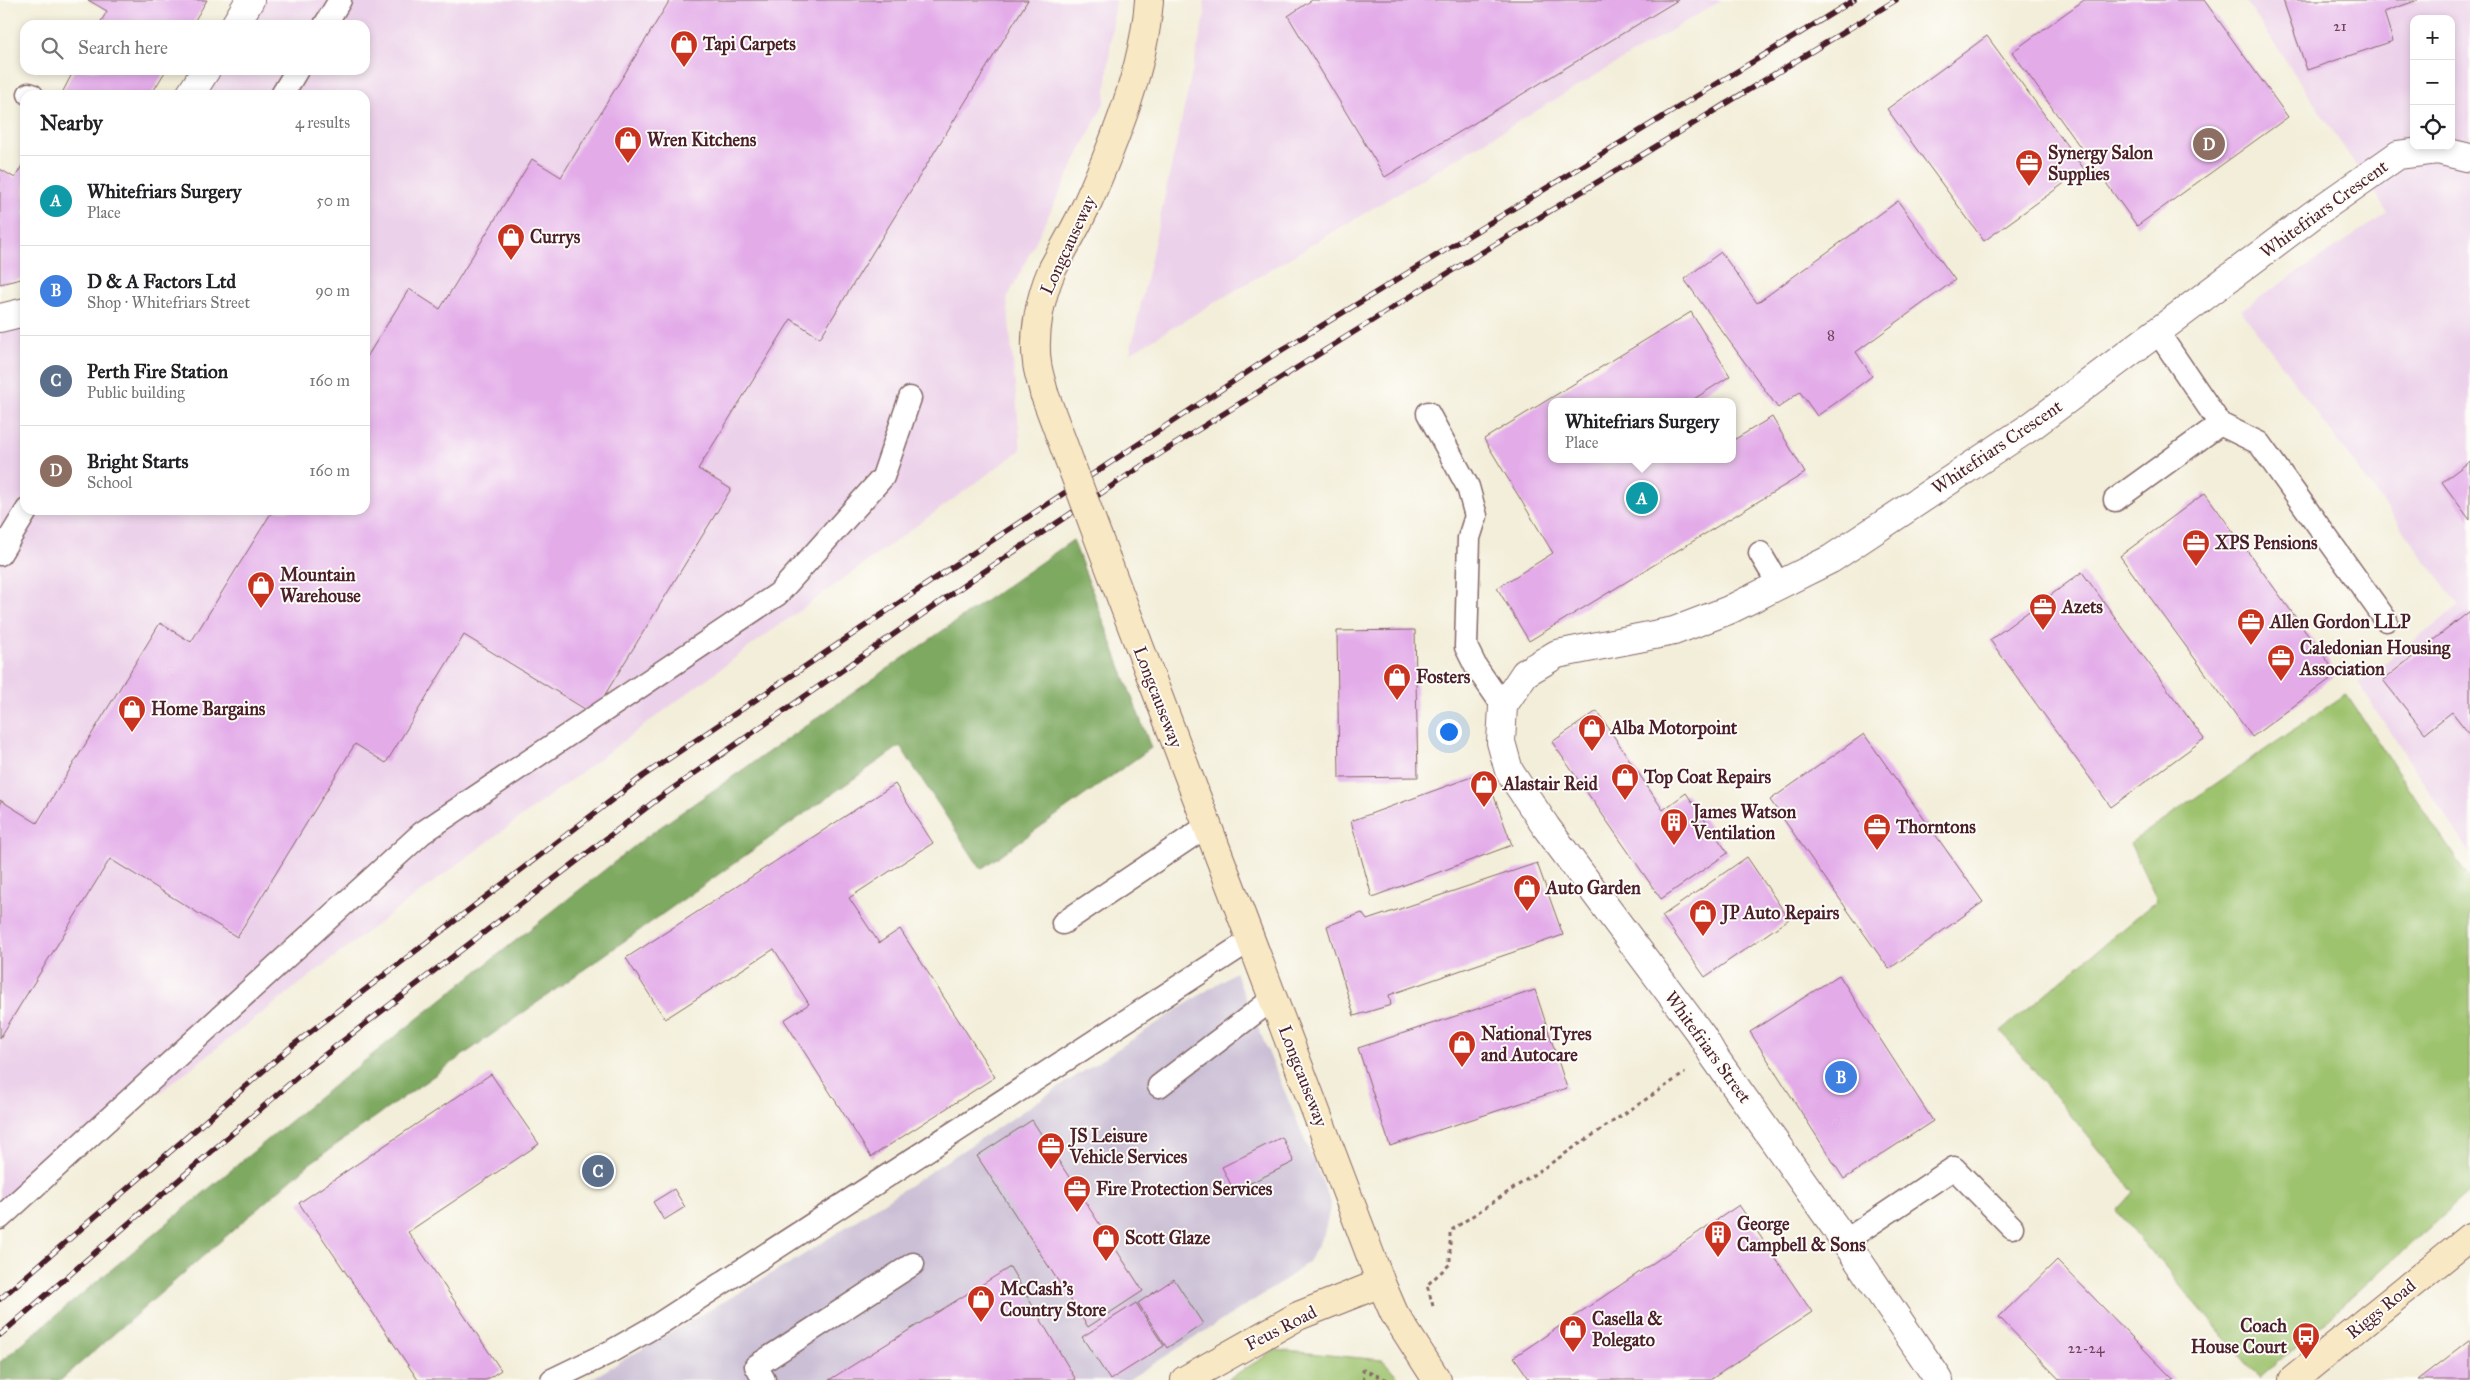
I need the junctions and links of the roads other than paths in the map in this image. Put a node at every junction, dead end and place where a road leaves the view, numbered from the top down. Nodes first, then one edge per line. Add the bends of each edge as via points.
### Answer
1 (250, 0) edge
2 (340, 0) edge
3 (1149, 0) edge
4 (238, 20) edge
5 (328, 20) edge
6 (203, 75) edge
7 (294, 75) edge
8 (193, 90) edge
9 (285, 90) edge
10 (2470, 158) edge
11 (20, 313) edge
12 (0, 318) edge
13 (2157, 331) junction
14 (910, 398) dead end
15 (1428, 413) dead end
16 (2220, 424) junction
17 (2115, 500) dead end
18 (24, 515) edge
19 (1760, 553) dead end
20 (0, 554) edge
21 (1779, 585) junction
22 (2386, 620) dead end
23 (1504, 706) junction
24 (1207, 826) junction
25 (1064, 923) dead end
26 (1252, 939) junction
27 (1274, 998) junction
28 (1159, 1086) dead end
29 (0, 1218) edge
30 (2012, 1227) dead end
31 (2470, 1237) edge
32 (1845, 1241) junction
33 (914, 1264) dead end
34 (1381, 1283) junction
35 (552, 1380) edge
36 (764, 1380) edge
37 (1185, 1380) edge
38 (1437, 1380) edge
39 (1939, 1380) edge
40 (2292, 1380) edge

1 - 4 street
2 - 5 lane
3 - 24 street, Longcauseway, bridge via 1137,66 1109,153 1084,211 1052,272 1042,300 1037,363 1044,393
6 - 8 street
7 - 9 lane
10 - 13 street, Whitefriars Crescent via 2436,150 2398,155
11 - 12 street
13 - 16 lane
13 - 21 street, Whitefriars Crescent via 2033,425 1831,559
14 - 29 lane via 883,477 778,594 422,833
15 - 23 lane via 1468,487 1476,516 1469,538 1466,647
16 - 17 lane
16 - 22 lane via 2259,443
18 - 20 lane
19 - 21 lane
21 - 23 street, Whitefriars Crescent via 1729,610 1674,631 1557,654 1525,673
23 - 32 street, Whitefriars Street via 1501,742 1509,771 1546,827 1702,1036 1712,1055
24 - 25 lane
24 - 26 street, Longcauseway
26 - 27 street, Longcauseway
26 - 35 lane via 659,1324
27 - 28 lane
27 - 34 street, Longcauseway
30 - 32 lane via 1954,1168
31 - 40 street, Riggs Road
32 - 39 street, Whitefriars Street
33 - 36 lane via 756,1366
34 - 37 street, Feus Road via 1298,1316
34 - 38 street, Longcauseway via 1394,1313

